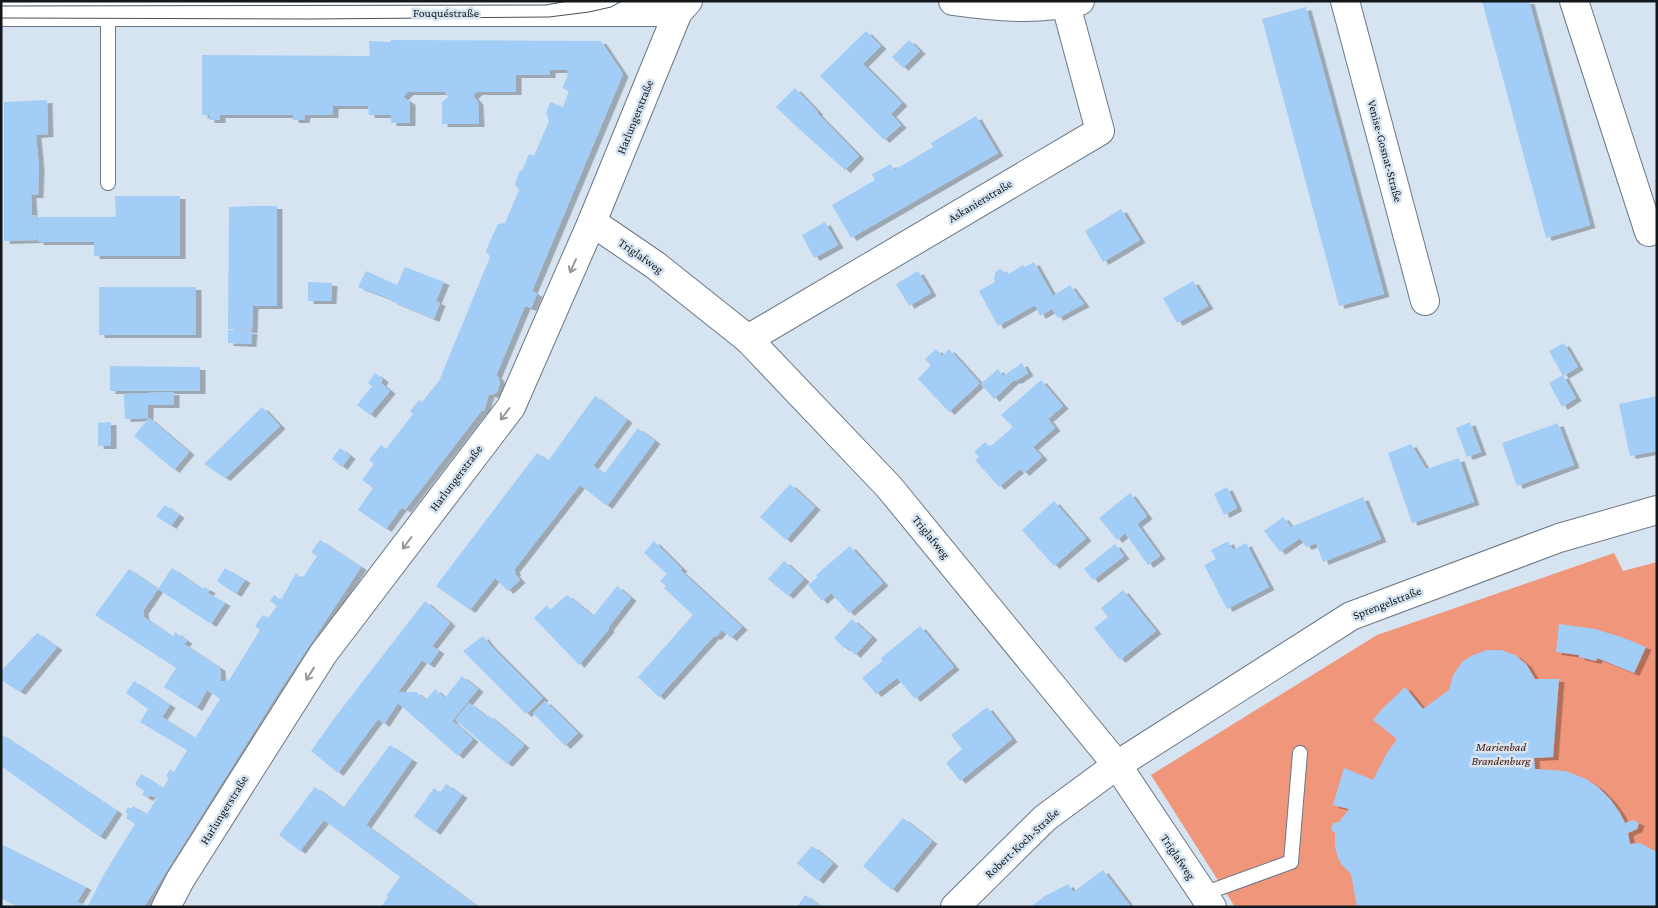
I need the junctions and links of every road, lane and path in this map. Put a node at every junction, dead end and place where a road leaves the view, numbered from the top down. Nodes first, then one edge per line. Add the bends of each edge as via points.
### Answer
1 (953, 1) edge
2 (1345, 1) edge
3 (1574, 1) edge
4 (1073, 3) edge
5 (680, 5) edge
6 (335, 7) edge
7 (1, 12) edge
8 (108, 12) junction
9 (108, 184) dead end
10 (592, 222) junction
11 (1649, 232) dead end
12 (1426, 301) dead end
13 (748, 338) junction
14 (1657, 510) edge
15 (1300, 753) dead end
16 (1117, 764) junction
17 (1207, 900) edge
18 (166, 907) edge
19 (955, 907) edge

1 - 4 street via 1006,7
2 - 12 street, Venise-Gosnat-Straße
3 - 11 street
4 - 13 street, Askanierstraße via 1100,131
5 - 6 street, Fouquéstraße
5 - 10 street, Harlungerstraße
6 - 8 street, Fouquéstraße
7 - 8 street, Fouquéstraße
8 - 9 lane
10 - 13 street, Triglafweg via 655,265
10 -> 18 street, Harlungerstraße via 511,407 323,654
13 - 16 street, Triglafweg via 889,487
14 - 16 street, Sprengelstraße via 1558,538 1351,616
15 - 17 lane via 1291,862
16 - 17 street, Triglafweg
16 - 19 street, Robert-Koch-Straße via 1045,818

